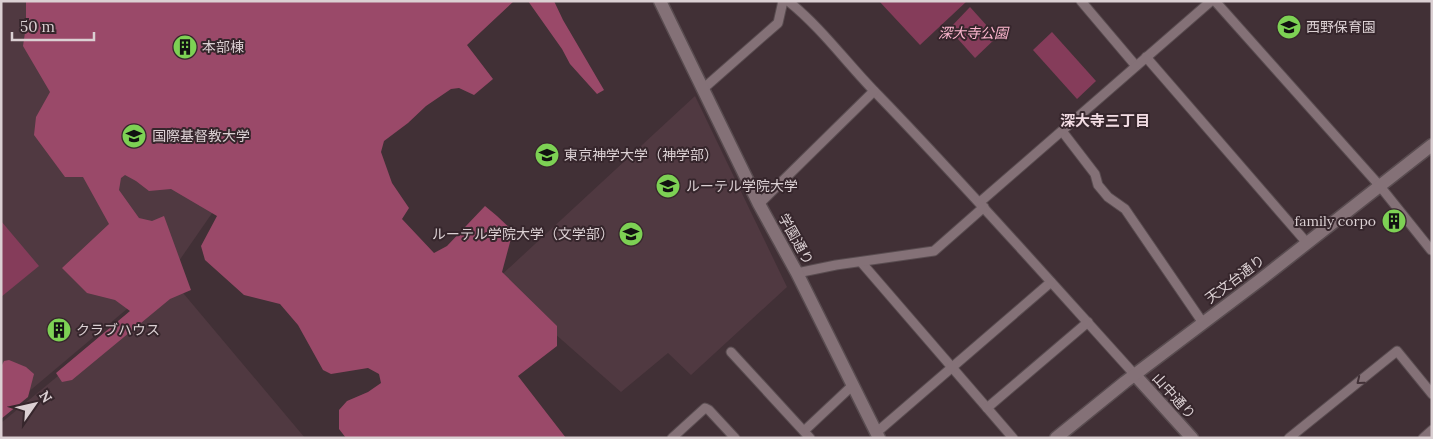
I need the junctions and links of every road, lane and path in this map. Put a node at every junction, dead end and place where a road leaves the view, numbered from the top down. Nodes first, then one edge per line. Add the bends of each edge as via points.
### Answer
1 (660, 1) edge
2 (782, 1) edge
3 (788, 1) edge
4 (1081, 1) edge
5 (1211, 1) edge
6 (1216, 1) edge
7 (1146, 57) junction
8 (1136, 66) junction
9 (704, 88) junction
10 (874, 91) junction
11 (1062, 131) junction
12 (1432, 145) edge
13 (1379, 185) junction
14 (759, 204) junction
15 (982, 204) junction
16 (1307, 242) junction
17 (1431, 250) edge
18 (861, 262) junction
19 (797, 273) junction
20 (1051, 282) junction
21 (1088, 322) junction
22 (1202, 323) junction
23 (731, 352) dead end
24 (952, 367) junction
25 (1135, 375) junction
26 (853, 385) junction
27 (1432, 394) edge
28 (987, 408) junction
29 (1432, 430) edge
30 (807, 434) edge
31 (878, 435) edge
32 (672, 438) edge
33 (735, 438) edge
34 (1013, 438) edge
35 (1056, 438) edge
36 (1192, 438) edge
37 (1289, 438) edge
38 (1423, 438) edge

1 - 9 street, 学園通り
2 - 9 street via 778,23
3 - 10 street via 805,15
4 - 8 street
5 - 7 street
6 - 13 street
7 - 8 street
7 - 16 street
8 - 11 street
9 - 14 street, 学園通り
10 - 14 street
10 - 15 street
11 - 15 street
11 - 22 street via 1095,174 1098,185 1125,209
12 - 13 street, 天文台通り
13 - 16 street, 天文台通り
13 - 17 street
14 - 19 street, 学園通り
15 - 18 street via 934,252
15 - 20 street
16 - 22 street, 天文台通り
18 - 19 street
18 - 24 street
19 - 26 street, 学園通り
20 - 21 street
20 - 24 street
21 - 25 street
21 - 28 street
22 - 25 street, 天文台通り
23 - 30 street
24 - 28 street
24 - 31 street
25 - 35 street, 天文台通り
25 - 36 street, 山中通り
26 - 30 street
26 - 31 street, 学園通り
27 -> 37 street via 1397,351
28 - 34 street
29 - 38 street
32 - 33 street via 705,408

